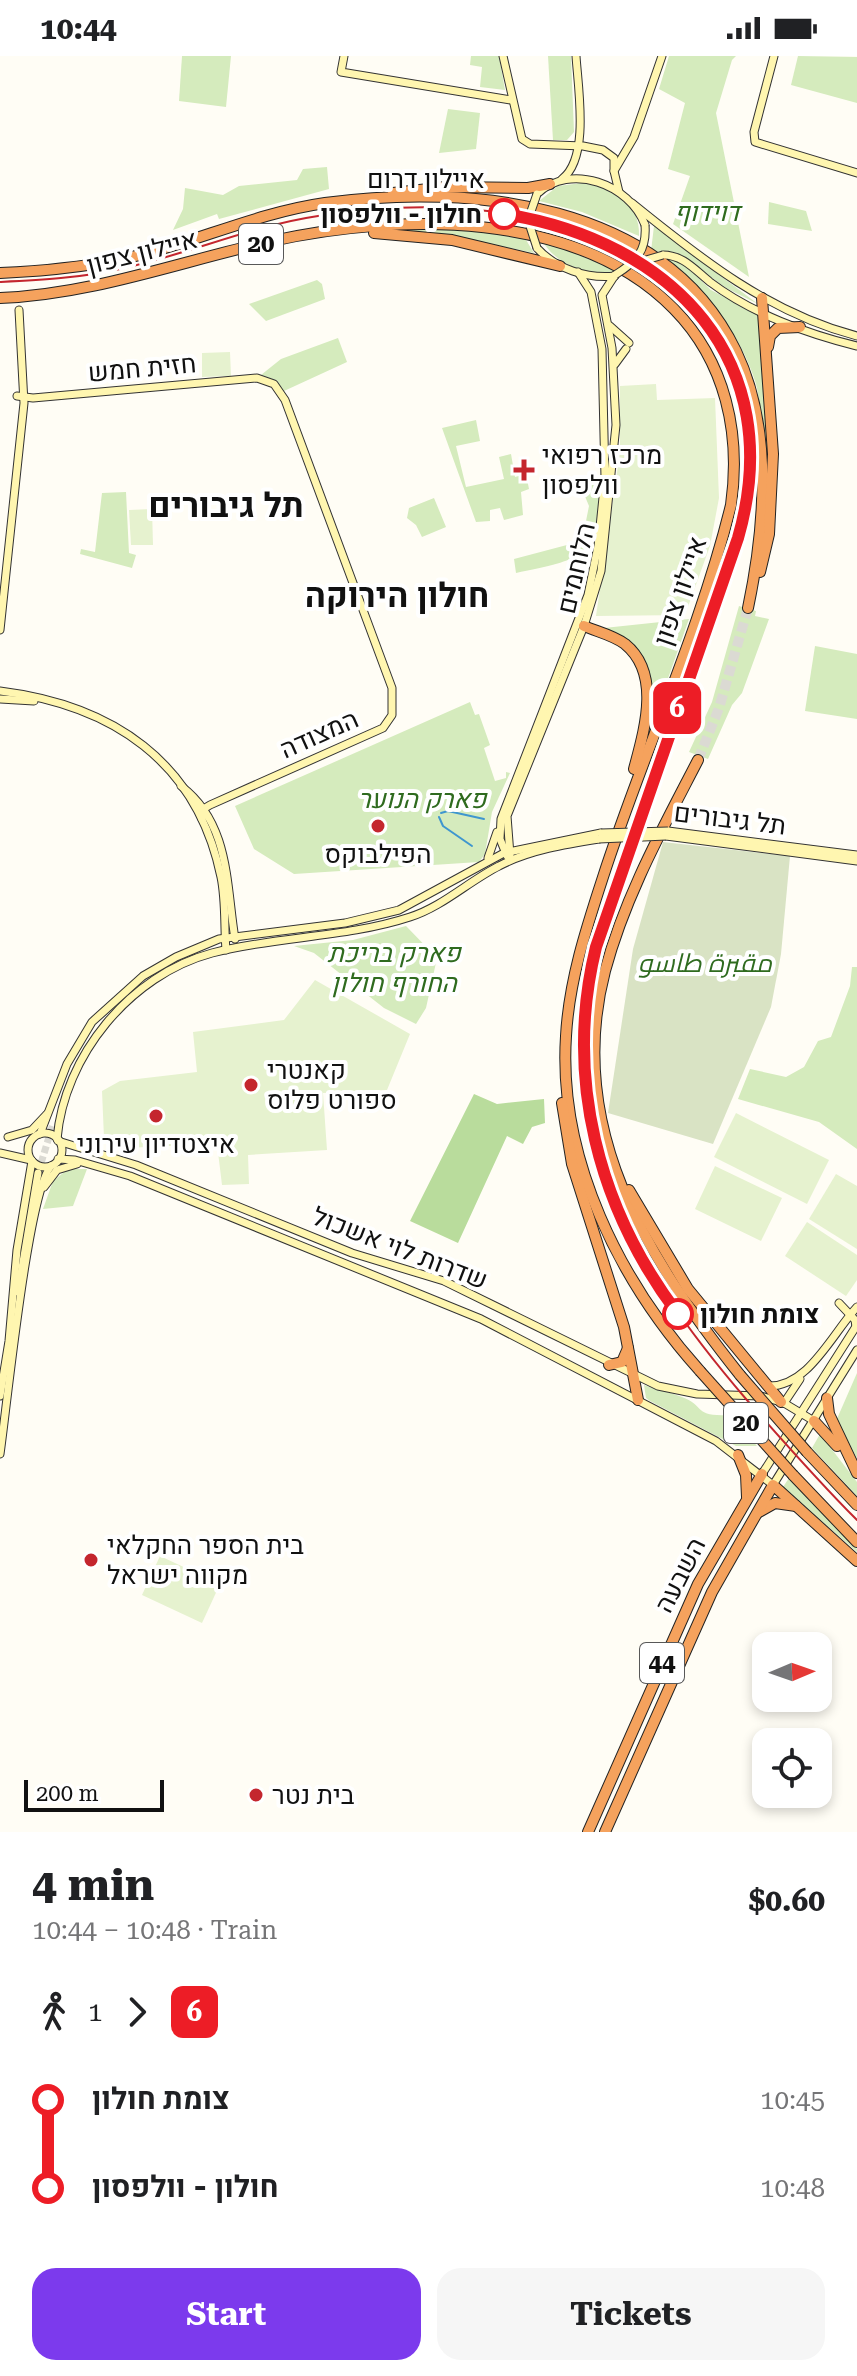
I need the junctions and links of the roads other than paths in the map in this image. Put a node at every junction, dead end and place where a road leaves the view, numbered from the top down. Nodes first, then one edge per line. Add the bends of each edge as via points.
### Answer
1 (344, 56) edge
2 (503, 56) edge
3 (576, 56) edge
4 (662, 56) edge
5 (774, 56) edge
6 (509, 86) junction
7 (499, 98) junction
8 (511, 100) junction
9 (579, 145) junction
10 (614, 171) junction
11 (857, 173) edge
12 (562, 179) junction
13 (550, 184) junction
14 (619, 192) junction
15 (332, 202) junction
16 (632, 203) junction
17 (324, 232) junction
18 (633, 264) junction
19 (560, 266) junction
20 (578, 272) junction
21 (0, 273) edge
22 (613, 276) junction
23 (0, 298) edge
24 (762, 298) junction
25 (19, 310) dead end
26 (764, 312) junction
27 (607, 320) junction
28 (800, 327) junction
29 (857, 336) edge
30 (857, 346) edge
31 (768, 365) junction
32 (614, 370) junction
33 (274, 385) joint
34 (20, 399) junction
35 (579, 614) junction
36 (584, 626) junction
37 (0, 630) edge
38 (0, 691) edge
39 (0, 699) edge
40 (56, 702) junction
41 (698, 760) tunnel mouth
42 (180, 785) junction
43 (231, 796) junction
44 (205, 808) junction
45 (206, 818) junction
46 (501, 819) junction
47 (667, 833) junction
48 (506, 834) junction
49 (600, 836) junction
50 (617, 837) junction
51 (535, 846) junction
52 (507, 852) junction
53 (857, 855) edge
54 (486, 861) junction
55 (510, 861) junction
56 (857, 861) edge
57 (228, 920) junction
58 (251, 935) junction
59 (230, 938) junction
60 (212, 941) junction
61 (236, 949) junction
62 (226, 950) junction
63 (567, 1021) junction
64 (92, 1022) junction
65 (97, 1030) junction
66 (596, 1089) junction
67 (51, 1109) junction
68 (53, 1124) tunnel mouth
69 (37, 1136) junction
70 (4, 1137) edge
71 (58, 1140) junction
72 (0, 1153) edge
73 (58, 1159) junction
74 (31, 1160) junction
75 (86, 1163) junction
76 (51, 1166) junction
77 (38, 1173) tunnel mouth
78 (37, 1204) junction
79 (857, 1305) edge
80 (16, 1310) junction
81 (851, 1314) junction
82 (857, 1326) edge
83 (629, 1346) junction
84 (857, 1350) edge
85 (7, 1355) junction
86 (609, 1365) junction
87 (0, 1367) edge
88 (804, 1374) junction
89 (634, 1376) junction
90 (1, 1380) edge
91 (767, 1386) junction
92 (9, 1390) junction
93 (0, 1396) edge
94 (827, 1398) junction
95 (638, 1400) junction
96 (782, 1402) junction
97 (802, 1413) junction
98 (814, 1421) junction
99 (0, 1454) edge
100 (738, 1455) junction
101 (857, 1473) edge
102 (762, 1474) junction
103 (773, 1485) junction
104 (746, 1499) junction
105 (857, 1505) edge
106 (798, 1507) junction
107 (754, 1515) junction
108 (857, 1542) edge
109 (857, 1561) edge
110 (588, 1832) edge
111 (605, 1832) edge

1 - 7 main road via 341,72
2 - 6 main road
3 - 9 main road
4 - 10 main road via 634,137
5 - 11 main road via 754,141
6 - 7 main road
6 - 8 main road
7 - 8 main road
8 - 9 main road via 522,139 530,144
9 - 10 main road via 610,153
9 - 12 main road via 574,166
10 - 14 main road
12 - 13 main road
12 - 14 main road via 593,181
13 - 15 highway via 417,189
13 - 19 main road, bridge via 537,194 528,220 537,248
14 - 16 main road
15 - 21 highway, איילון דרום / 20 via 267,215 120,260
15 - 31 highway, איילון דרום / 20 via 450,198 545,209 638,246 696,293 736,352 757,420 759,526 748,606 764,559 771,506
16 - 18 main road, bridge via 645,225 644,245
16 - 24 main road
17 - 19 highway via 436,237
17 - 23 highway, איילון צפון / 20 via 111,284
17 - 50 highway, איילון צפון / 20 via 430,224 556,241 648,285 686,321 716,371 734,431 731,505
18 - 22 main road, bridge
18 - 26 main road, bridge via 663,255 683,260
19 - 20 main road
20 - 22 main road
20 - 35 main road, הלוחמים via 588,285 599,326 605,432 600,530
22 - 27 main road, הלוחמים via 602,295
24 - 26 highway
24 - 29 main road
25 - 34 main road
26 - 28 main road
26 - 31 highway
27 - 32 main road, הלוחמים
27 - 32 main road via 628,346
28 - 30 main road
28 - 31 highway via 774,330
32 - 36 main road, הלוחמים via 609,517 598,585
33 - 34 main road, חזית חמש via 254,378
33 - 43 main road, המצודה via 287,405 392,688 392,715 383,728
34 - 37 main road
35 - 36 main road
35 - 46 main road, הלוחמים
36 - 48 main road, הלוחמים via 507,816
36 - 50 highway via 630,649 647,691 643,736
38 - 40 main road
39 - 40 main road
40 - 42 main road via 122,728 154,753
41 - 66 highway, 20 via 640,873 610,954 597,1014
42 - 44 main road
42 - 45 main road
43 - 44 main road, המצודה
43 - 45 main road, המצודה
44 - 45 main road
45 - 57 main road
46 - 52 main road, הלוחמים
46 - 54 main road
47 - 49 main road, תל גיבורים, bridge
47 - 53 main road, תל גיבורים
47 - 56 main road, תל גיבורים
48 - 51 main road via 518,844
48 - 52 main road, הלוחמים
49 - 51 main road, תל גיבורים
49 - 55 main road, תל גיבורים
50 - 63 highway, איילון צפון / 20 via 582,944
51 - 52 main road, תל גיבורים
52 - 54 main road
52 - 55 main road, הלוחמים
54 - 58 main road via 399,910
55 - 61 main road via 410,917
57 - 58 main road
57 - 59 main road
57 - 60 main road
58 - 59 main road
59 - 60 main road
59 - 61 main road
59 - 62 main road
60 - 64 main road via 143,976
61 - 62 main road
62 - 65 main road via 181,965 150,984
63 - 83 highway via 561,1070 567,1141
63 - 108 highway, איילון צפון / 20, bridge via 571,1122 592,1196 638,1289 700,1371
64 - 65 main road
64 - 67 main road via 70,1057
65 - 68 main road via 68,1080
65 - 71 main road via 70,1088
66 - 91 highway via 619,1168 648,1227 695,1298
66 - 105 highway, 20, bridge via 607,1144 636,1223 677,1290 740,1375
67 - 69 main road
67 - 70 main road via 32,1130
69 - 70 main road
69 - 71 main road
69 - 74 main road via 28,1149
71 - 73 main road
71 - 86 main road, שדרות לוי אשכול via 136,1165 352,1253 444,1281
72 - 74 main road
73 - 75 main road, שדרות לוי אשכול
73 - 76 main road
74 - 76 main road
74 - 80 main road via 17,1250
75 - 78 main road via 57,1170
75 - 95 main road, שדרות לוי אשכול via 159,1187 469,1313
76 - 78 main road
77 - 80 main road
78 - 80 main road
79 - 81 main road
79 - 81 main road via 839,1303
80 - 85 main road
80 - 92 main road
81 - 82 main road
81 - 88 main road
82 - 97 main road
83 - 86 highway via 622,1362
83 - 89 highway
84 - 94 main road
85 - 87 main road
85 - 90 main road
86 - 89 main road, שדרות לוי אשכול
88 - 91 main road via 787,1385
88 - 96 main road
89 - 95 highway
89 - 96 main road, שדרות לוי אשכול via 685,1392
90 - 92 main road
90 - 93 main road
91 - 96 highway
92 - 99 main road
94 - 98 main road
94 - 101 highway via 829,1414
95 - 100 main road, שדרות לוי אשכול
96 - 97 main road, שדרות לוי אשכול
97 - 98 main road, שדרות לוי אשכול
97 - 102 main road, 44
98 - 101 highway
98 - 103 main road, 44
100 - 102 main road, שדרות לוי אשכול
100 - 104 highway via 746,1475
102 - 103 main road, שדרות לוי אשכול
102 - 104 highway, השבעה / 44
103 - 106 highway
103 - 107 highway, השבעה / 44
104 - 110 highway, השבעה / 44 via 698,1584
106 - 107 highway via 775,1503
106 - 109 highway
107 - 111 highway, השבעה / 44 via 712,1592

